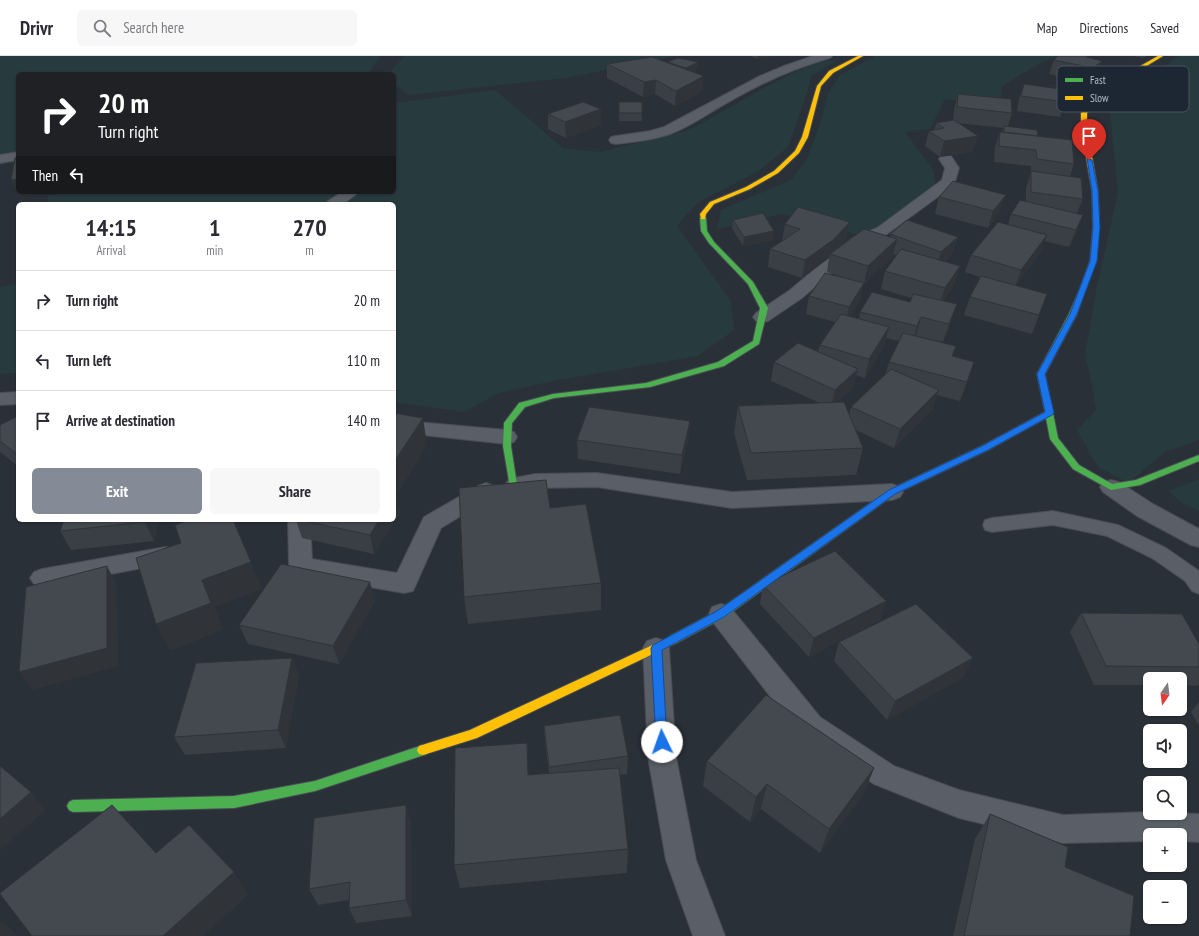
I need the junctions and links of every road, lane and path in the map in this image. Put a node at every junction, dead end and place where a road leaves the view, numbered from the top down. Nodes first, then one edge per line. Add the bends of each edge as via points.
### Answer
1 (826, 56) edge
2 (861, 56) edge
3 (1161, 56) edge
4 (1144, 66) edge
5 (1085, 112) edge
6 (616, 140) dead end
7 (16, 156) edge
8 (0, 159) edge
9 (946, 159) dead end
10 (349, 194) edge
11 (336, 202) edge
12 (762, 317) junction
13 (16, 398) edge
14 (0, 399) edge
15 (1049, 413) junction
16 (396, 426) edge
17 (507, 437) junction
18 (1199, 458) edge
19 (513, 485) junction
20 (1112, 487) junction
21 (892, 492) junction
22 (299, 522) edge
23 (992, 525) dead end
24 (1199, 539) edge
25 (185, 543) edge
26 (42, 578) dead end
27 (1199, 586) edge
28 (721, 614) junction
29 (656, 648) junction
30 (73, 806) dead end
31 (1199, 828) edge
32 (709, 936) edge

1 - 6 street via 808,60 769,77 668,131
2 - 12 street via 831,72 819,86 805,137 797,152 776,172 748,188 712,203 703,214 704,231 712,243 751,283 764,308
3 - 4 street
5 - 15 street via 1084,128 1095,191 1096,227 1093,261 1073,314 1041,374
7 - 8 street
9 - 12 street via 952,168 950,182 882,231 858,241 796,294
10 - 11 street
12 - 17 street via 756,342 721,364 647,385 553,396 522,405 508,423
13 - 14 street
15 - 20 street via 1054,438 1076,467
15 - 21 street via 985,448
16 - 17 street
17 - 19 street
18 - 20 street via 1137,483
19 - 21 street via 535,481 597,480 732,500
19 - 22 street via 488,490 432,523 404,584 301,566
20 - 24 street via 1145,510
21 - 28 street
23 - 27 lane via 1053,518 1111,530 1159,553 1192,576
25 - 26 street via 168,556
28 - 29 street
28 - 31 street via 810,726 884,775 960,804 1063,829 1165,826
29 - 30 street via 473,734 315,786 234,802
29 - 32 street via 662,757 681,860

